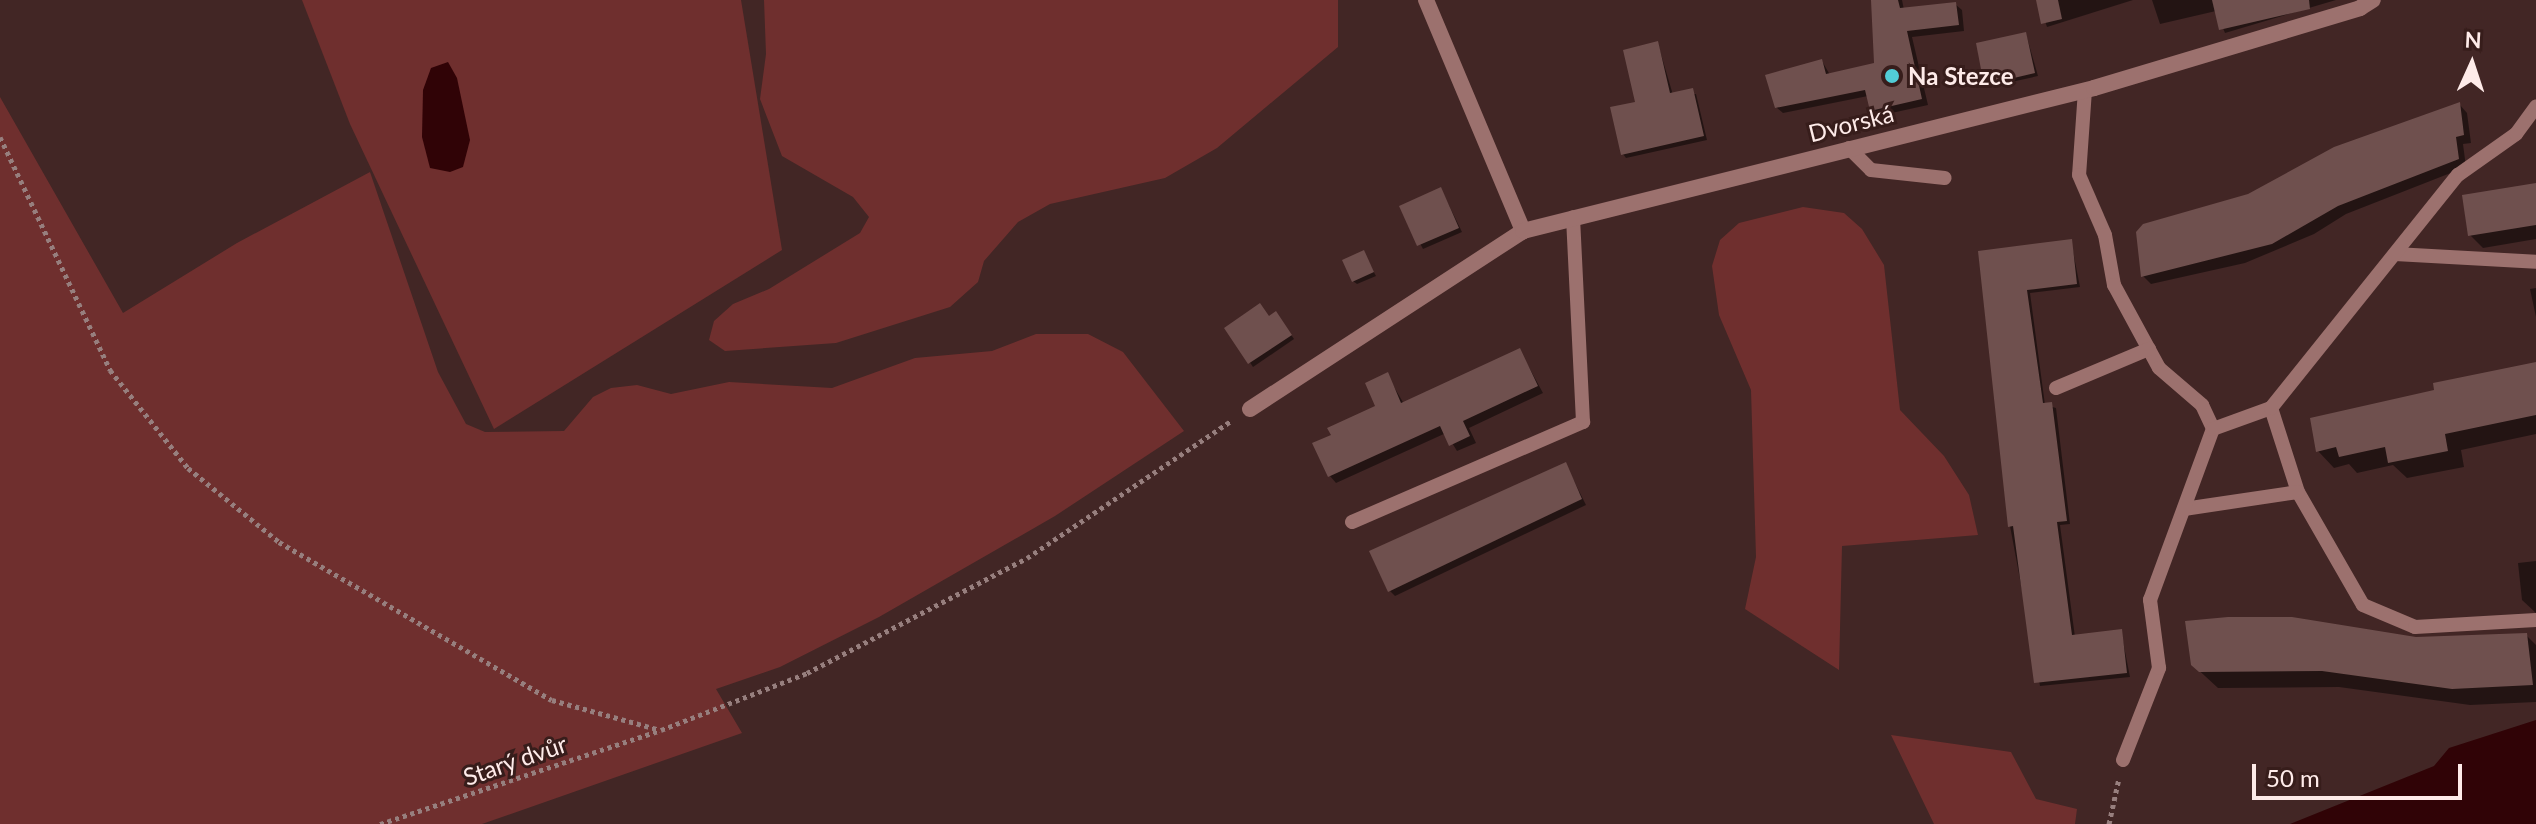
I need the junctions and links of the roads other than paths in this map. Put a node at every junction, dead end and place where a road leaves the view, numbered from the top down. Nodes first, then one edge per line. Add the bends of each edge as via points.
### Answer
1 (1426, 0) edge
2 (2373, 0) edge
3 (2085, 90) junction
4 (2536, 106) edge
5 (1849, 148) junction
6 (1945, 178) dead end
7 (1573, 217) junction
8 (1523, 231) junction
9 (2395, 254) junction
10 (2536, 262) edge
11 (2149, 349) junction
12 (2056, 388) dead end
13 (2271, 408) junction
14 (1250, 409) road end
15 (2213, 429) junction
16 (2298, 492) junction
17 (2184, 509) junction
18 (1352, 522) dead end
19 (2536, 620) edge
20 (2123, 760) road end

1 - 8 street
2 - 3 street, Dvorská
3 - 5 street, Dvorská
3 - 11 lane via 2079,175 2105,235 2114,285
4 - 9 lane via 2516,134 2458,175
5 - 6 lane via 1871,170
5 - 7 street, Dvorská
7 - 8 street, Dvorská
7 - 18 lane via 1583,422
8 - 14 street, Dvorská
9 - 10 lane
9 - 13 lane
11 - 12 lane
11 - 15 lane via 2159,368 2202,405
13 - 15 lane
13 - 16 lane
15 - 17 lane
16 - 17 lane
16 - 19 lane via 2363,605 2415,627
17 - 20 lane via 2150,600 2159,668

